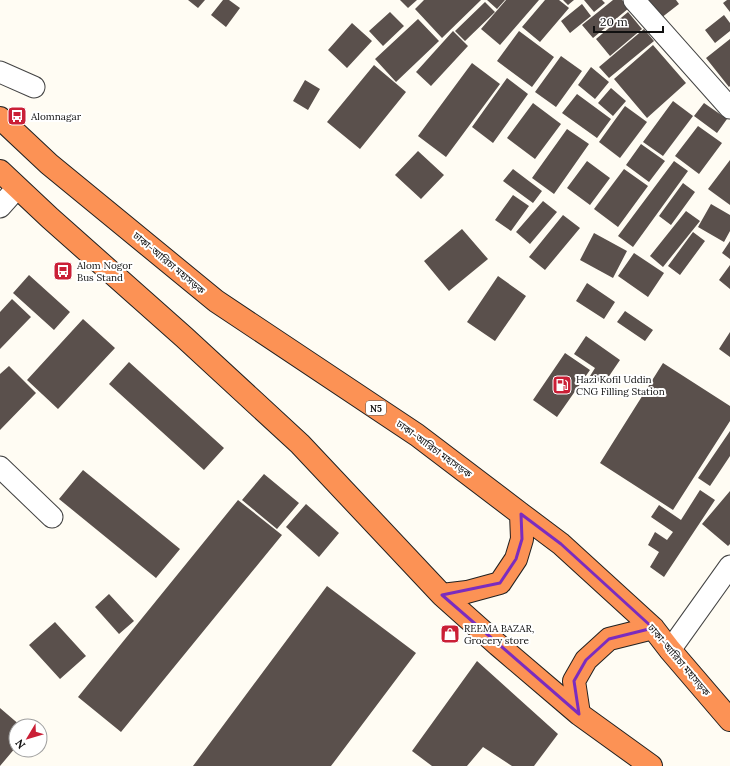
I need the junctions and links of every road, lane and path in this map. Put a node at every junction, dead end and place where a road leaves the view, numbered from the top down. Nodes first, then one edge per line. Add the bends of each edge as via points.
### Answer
1 (634, 0) edge
2 (0, 72) edge
3 (34, 87) dead end
4 (730, 108) edge
5 (0, 118) edge
6 (0, 171) edge
7 (17, 188) junction
8 (0, 207) edge
9 (0, 468) edge
10 (521, 514) junction
11 (52, 517) dead end
12 (730, 566) edge
13 (442, 595) junction
14 (654, 628) junction
15 (670, 650) junction
16 (579, 714) junction
17 (730, 720) edge
18 (651, 766) edge

1 - 4 street
2 - 3 street
5 - 10 highway, ঢাকা-আরিচা মহাসড়ক / N5 via 49,164 216,302 417,435
6 - 7 highway
7 - 8 street
7 - 13 highway via 300,444
9 - 11 street
10 - 13 highway via 522,539 516,559 500,583 467,592
10 - 14 highway, ঢাকা-আরিচা মহাসড়ক / N5 via 562,544
12 - 15 street
13 - 16 highway
14 - 15 highway, ঢাকা-আরিচা মহাসড়ক / N5
14 - 16 highway via 609,639 586,660 574,681
15 - 17 highway, ঢাকা-আরিচা মহাসড়ক / N5
16 - 18 highway

